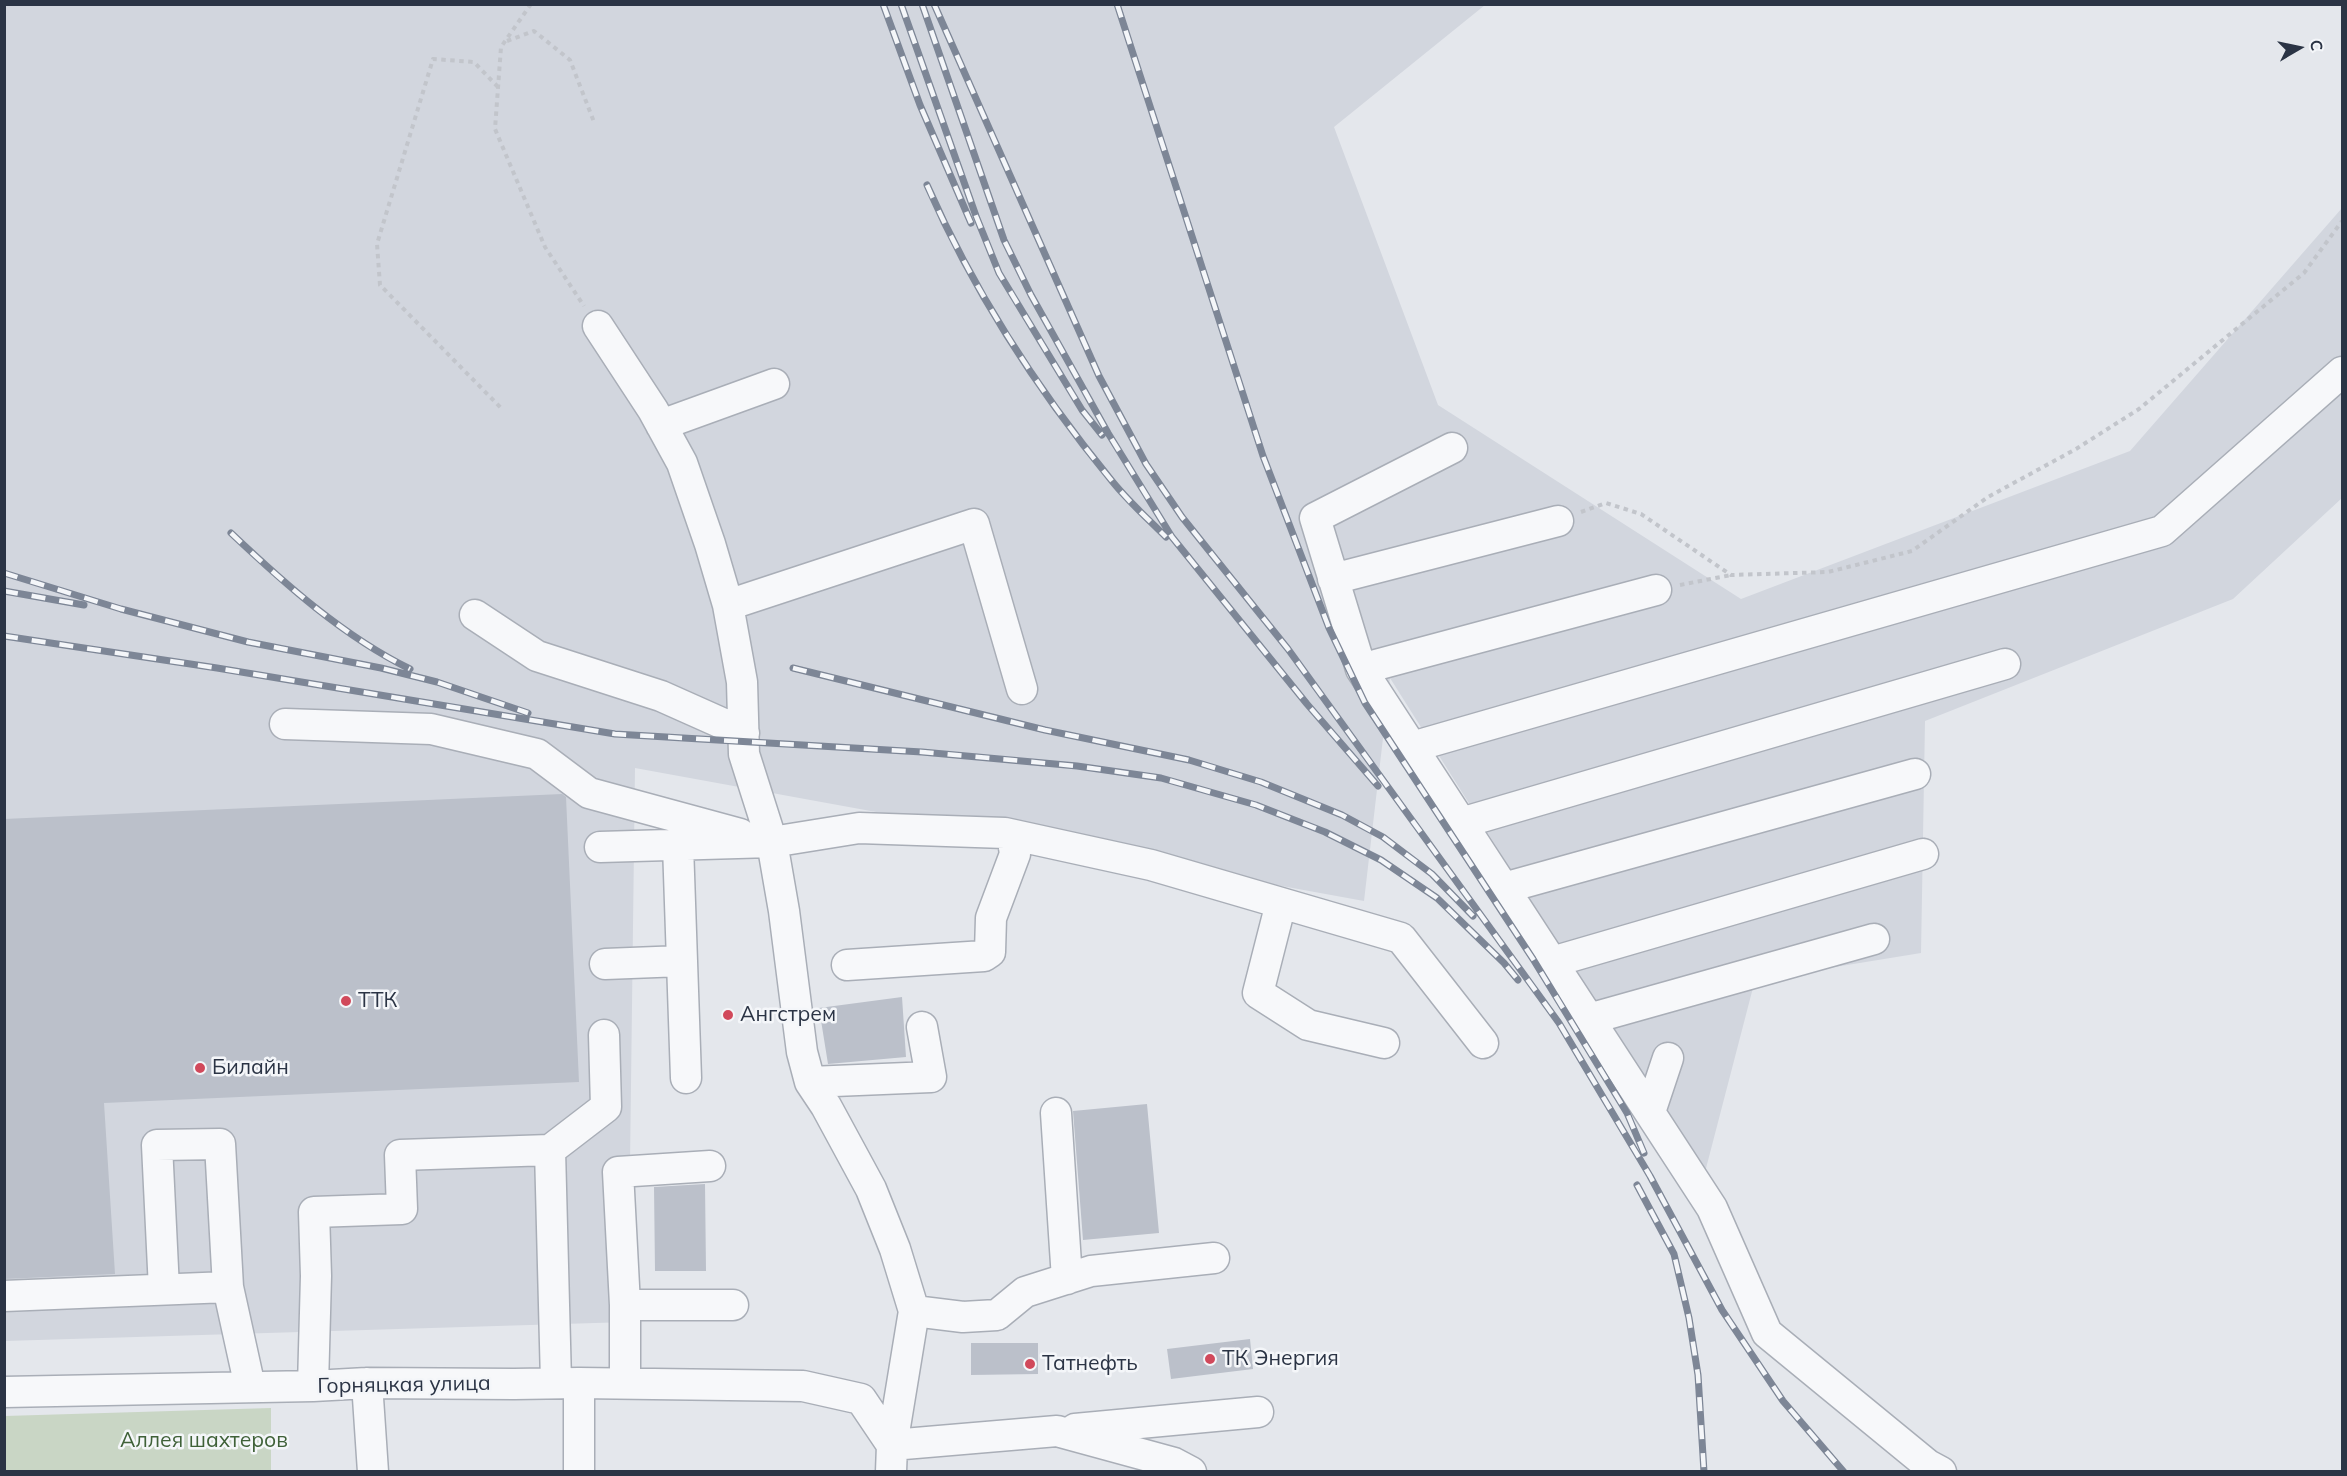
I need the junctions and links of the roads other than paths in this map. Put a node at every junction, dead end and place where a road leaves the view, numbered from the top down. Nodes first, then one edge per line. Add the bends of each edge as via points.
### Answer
1 (598, 326) road end
2 (2343, 372) edge
3 (774, 384) dead end
4 (661, 425) junction
5 (1452, 448) dead end
6 (1558, 521) road end
7 (1333, 579) junction
8 (1656, 590) road end
9 (728, 605) junction
10 (475, 615) dead end
11 (2005, 664) dead end
12 (1361, 669) junction
13 (1022, 689) dead end
14 (285, 724) dead end
15 (744, 733) junction
16 (1412, 747) junction
17 (1916, 774) dead end
18 (1461, 823) junction
19 (1005, 833) junction
20 (772, 842) junction
21 (678, 845) junction
22 (600, 847) dead end
23 (1923, 854) dead end
24 (1504, 888) junction
25 (1281, 903) junction
26 (1874, 939) dead end
27 (682, 961) junction
28 (1552, 962) junction
29 (605, 964) dead end
30 (847, 965) dead end
31 (1589, 1019) junction
32 (922, 1027) dead end
33 (604, 1035) dead end
34 (1384, 1043) dead end
35 (1483, 1043) dead end
36 (1668, 1058) dead end
37 (686, 1078) dead end
38 (810, 1082) junction
39 (1650, 1112) junction
40 (1056, 1113) dead end
41 (550, 1150) junction
42 (710, 1166) dead end
43 (1215, 1258) dead end
44 (1067, 1279) junction
45 (228, 1287) junction
46 (164, 1289) junction
47 (4, 1296) edge
48 (625, 1305) junction
49 (733, 1305) dead end
50 (914, 1311) junction
51 (568, 1382) junction
52 (367, 1383) junction
53 (625, 1383) junction
54 (314, 1386) junction
55 (250, 1387) junction
56 (4, 1392) edge
57 (1258, 1412) dead end
58 (1057, 1431) junction
59 (891, 1458) edge
60 (373, 1472) edge
61 (579, 1472) edge
62 (1191, 1472) edge
63 (1941, 1472) edge

1 - 4 street
2 - 16 street via 2163,531
3 - 4 street
4 - 9 street via 682,463
5 - 7 street via 1315,518
6 - 7 street
7 - 12 street
8 - 12 street
9 - 13 street via 974,524
9 - 15 street via 742,682
10 - 15 street via 537,656 661,696
11 - 18 street
12 - 16 street
14 - 20 street via 431,729 537,754 589,793
15 - 20 street via 744,753
16 - 18 street
17 - 24 street
18 - 24 street
19 - 20 street via 859,828
19 - 25 street via 1151,865
19 - 30 street via 1013,841 1015,854 991,918 990,952 984,956
20 - 21 street
20 - 38 street via 802,1052
21 - 22 street
21 - 27 street
23 - 28 street
24 - 28 street
25 - 34 street via 1258,993 1308,1025
25 - 35 street via 1401,938
26 - 31 street
27 - 29 street
27 - 37 street
28 - 31 street
31 - 39 street
32 - 38 street via 931,1077
33 - 41 street via 606,1107
36 - 39 street
38 - 50 street via 871,1189
39 - 63 street via 1712,1208 1767,1333
40 - 44 street
41 - 51 street
41 - 54 street via 400,1155 402,1209 314,1212
42 - 48 street via 618,1172
43 - 44 street via 1091,1271
44 - 50 street via 1025,1292 997,1315 963,1317
45 - 46 street
45 - 46 street via 220,1144 157,1145
45 - 55 street
46 - 47 street
48 - 49 street
48 - 53 street
50 - 59 street
51 - 52 street, Горняцкая улица
51 - 53 street, Горняцкая улица
51 - 61 street
52 - 54 street, Горняцкая улица
52 - 60 street
53 - 59 street, Горняцкая улица via 803,1386 861,1399
54 - 55 street, Горняцкая улица
55 - 56 street, Горняцкая улица
57 - 58 street
58 - 59 street
58 - 62 street via 1174,1463

